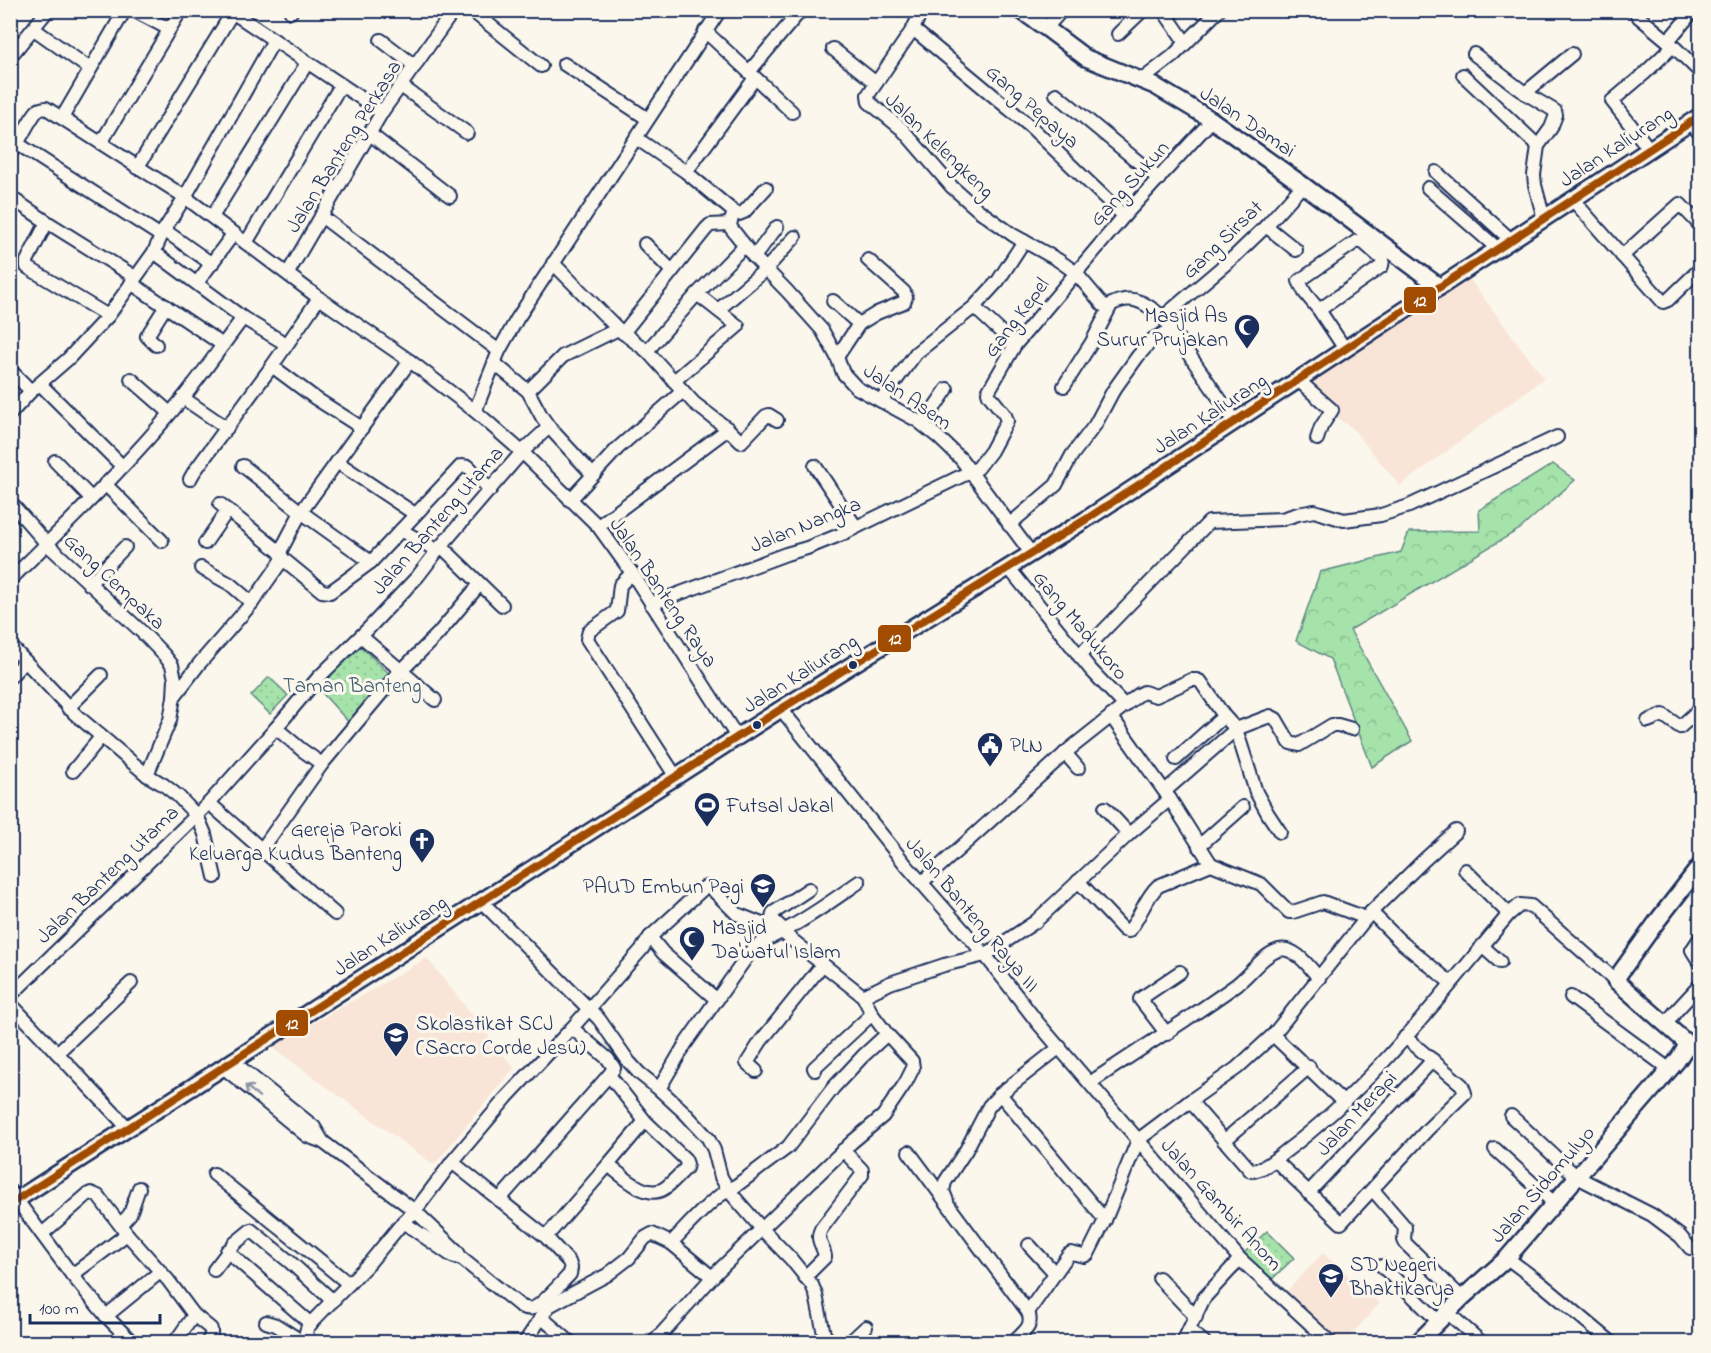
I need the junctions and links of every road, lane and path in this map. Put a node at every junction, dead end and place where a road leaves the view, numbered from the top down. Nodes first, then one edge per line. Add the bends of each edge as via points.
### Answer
1 (48, 10) edge
2 (125, 10) edge
3 (133, 10) edge
4 (181, 10) edge
5 (454, 10) edge
6 (471, 10) edge
7 (720, 10) edge
8 (801, 10) edge
9 (922, 10) edge
10 (1020, 10) edge
11 (1062, 10) edge
12 (1143, 10) edge
13 (1163, 10) edge
14 (1219, 10) edge
15 (1634, 10) edge
16 (1694, 10) edge
17 (231, 12) edge
18 (1046, 28) junction
19 (34, 29) junction
20 (169, 29) junction
21 (913, 29) junction
22 (705, 31) junction
23 (1118, 34) dead end
24 (274, 39) junction
25 (381, 40) dead end
26 (1186, 43) junction
27 (1670, 43) junction
28 (833, 49) dead end
29 (1474, 54) dead end
30 (1572, 54) dead end
31 (10, 57) edge
32 (307, 63) junction
33 (564, 64) dead end
34 (415, 66) junction
35 (542, 66) dead end
36 (90, 69) junction
37 (1701, 72) edge
38 (752, 75) junction
39 (1463, 75) dead end
40 (1142, 80) junction
41 (876, 82) junction
42 (341, 85) junction
43 (401, 86) junction
44 (1526, 93) junction
45 (1056, 94) dead end
46 (382, 112) junction
47 (792, 112) dead end
48 (62, 118) junction
49 (648, 119) junction
50 (1212, 120) junction
51 (1697, 125) edge
52 (467, 133) dead end
53 (370, 134) junction
54 (636, 138) junction
55 (101, 143) junction
56 (1538, 146) junction
57 (14, 149) edge
58 (1650, 150) junction
59 (137, 168) junction
60 (686, 172) junction
61 (1436, 172) dead end
62 (1159, 179) junction
63 (1303, 185) junction
64 (766, 188) dead end
65 (1428, 188) dead end
66 (450, 196) dead end
67 (10, 197) edge
68 (185, 197) junction
69 (1573, 200) junction
70 (321, 216) junction
71 (1124, 216) junction
72 (212, 217) junction
73 (732, 218) junction
74 (1544, 219) junction
75 (47, 222) junction
76 (1701, 225) edge
77 (1266, 226) junction
78 (777, 227) dead end
79 (163, 233) junction
80 (234, 233) junction
81 (795, 237) dead end
82 (1024, 241) junction
83 (246, 243) junction
84 (645, 244) dead end
85 (1505, 245) junction
86 (744, 246) junction
87 (1296, 250) dead end
88 (154, 252) junction
89 (1622, 256) junction
90 (754, 257) junction
91 (868, 260) dead end
92 (553, 263) junction
93 (212, 264) junction
94 (766, 269) junction
95 (1701, 269) edge
96 (672, 271) junction
97 (1075, 272) junction
98 (288, 273) junction
99 (133, 280) junction
100 (197, 283) junction
101 (1440, 287) junction
102 (698, 294) junction
103 (319, 298) junction
104 (833, 301) dead end
105 (1111, 305) junction
106 (166, 306) junction
107 (974, 307) junction
108 (718, 310) junction
109 (1319, 310) junction
110 (108, 316) junction
111 (1164, 317) junction
112 (243, 318) junction
113 (859, 324) junction
114 (1172, 328) junction
115 (621, 331) junction
116 (156, 345) dead end
117 (223, 345) junction
118 (286, 345) junction
119 (1015, 345) junction
120 (1345, 349) junction
121 (647, 351) junction
122 (496, 357) junction
123 (410, 361) junction
124 (840, 364) junction
125 (272, 366) junction
126 (10, 370) edge
127 (131, 379) dead end
128 (1298, 380) junction
129 (678, 386) junction
130 (1064, 386) dead end
131 (35, 388) junction
132 (946, 389) dead end
133 (528, 391) junction
134 (183, 398) junction
135 (881, 401) junction
136 (475, 411) junction
137 (170, 413) junction
138 (10, 414) edge
139 (777, 420) dead end
140 (1235, 421) junction
141 (923, 424) junction
142 (549, 427) junction
143 (227, 428) junction
144 (362, 428) junction
145 (728, 429) junction
146 (1557, 437) dead end
147 (1317, 439) dead end
148 (522, 452) junction
149 (55, 461) dead end
150 (337, 462) junction
151 (122, 466) junction
152 (243, 466) dead end
153 (815, 466) dead end
154 (970, 473) junction
155 (593, 475) junction
156 (190, 479) dead end
157 (105, 484) junction
158 (490, 490) junction
159 (91, 498) junction
160 (570, 500) junction
161 (10, 502) edge
162 (301, 512) junction
163 (415, 514) junction
164 (1009, 525) junction
165 (598, 526) junction
166 (856, 527) junction
167 (400, 530) junction
168 (162, 542) dead end
169 (205, 543) dead end
170 (47, 544) junction
171 (125, 547) dead end
172 (439, 549) junction
173 (1031, 553) junction
174 (282, 555) junction
175 (371, 562) junction
176 (1008, 567) junction
177 (201, 568) dead end
178 (632, 573) junction
179 (10, 580) edge
180 (89, 584) junction
181 (480, 584) junction
182 (252, 603) junction
183 (651, 604) junction
184 (502, 605) dead end
185 (361, 636) junction
186 (10, 645) edge
187 (1079, 656) junction
188 (25, 661) junction
189 (401, 671) junction
190 (101, 675) dead end
191 (10, 677) edge
192 (174, 697) junction
193 (435, 700) dead end
194 (1125, 706) junction
195 (68, 708) junction
196 (781, 709) junction
197 (1701, 709) edge
198 (1111, 716) junction
199 (1224, 716) junction
200 (1648, 721) dead end
201 (276, 728) junction
202 (1236, 729) junction
203 (1352, 729) dead end
204 (101, 737) junction
205 (737, 738) junction
206 (1065, 753) junction
207 (1176, 759) dead end
208 (322, 764) junction
209 (1078, 768) dead end
210 (73, 771) dead end
211 (147, 775) junction
212 (676, 777) junction
213 (1168, 795) junction
214 (210, 803) junction
215 (1243, 807) dead end
216 (1105, 808) dead end
217 (196, 815) junction
218 (1456, 831) dead end
219 (1280, 832) dead end
220 (1129, 834) junction
221 (1199, 846) junction
222 (262, 849) junction
223 (1211, 864) junction
224 (1701, 866) edge
225 (1465, 870) dead end
226 (215, 877) dead end
227 (1078, 881) junction
228 (859, 882) dead end
229 (921, 883) junction
230 (810, 890) dead end
231 (481, 902) junction
232 (335, 914) dead end
233 (1509, 914) junction
234 (1369, 915) junction
235 (783, 931) junction
236 (650, 937) junction
237 (1701, 938) edge
238 (1482, 946) junction
239 (985, 955) junction
240 (1500, 962) dead end
241 (1701, 963) edge
242 (823, 964) junction
243 (1180, 972) dead end
244 (1319, 978) junction
245 (1615, 980) junction
246 (131, 983) dead end
247 (1450, 983) junction
248 (1701, 985) edge
249 (10, 996) edge
250 (863, 996) junction
251 (1571, 997) dead end
252 (717, 1000) junction
253 (10, 1003) edge
254 (589, 1008) junction
255 (872, 1014) junction
256 (1666, 1024) junction
257 (572, 1028) junction
258 (887, 1034) junction
259 (1167, 1034) junction
260 (1273, 1035) junction
261 (1405, 1037) junction
262 (1058, 1044) junction
263 (1694, 1048) edge
264 (57, 1053) junction
265 (1433, 1060) junction
266 (228, 1064) junction
267 (1309, 1067) junction
268 (1669, 1069) junction
269 (815, 1070) dead end
270 (756, 1071) dead end
271 (609, 1076) junction
272 (1090, 1083) junction
273 (659, 1089) junction
274 (1000, 1094) junction
275 (1190, 1101) junction
276 (1344, 1102) junction
277 (1511, 1116) dead end
278 (645, 1121) junction
279 (128, 1128) junction
280 (1138, 1140) junction
281 (1224, 1141) junction
282 (1495, 1149) dead end
283 (843, 1150) junction
284 (909, 1152) dead end
285 (1275, 1160) junction
286 (452, 1162) junction
287 (608, 1165) junction
288 (214, 1174) dead end
289 (1577, 1177) junction
290 (139, 1188) dead end
291 (1373, 1190) junction
292 (729, 1191) junction
293 (1308, 1193) junction
294 (13, 1198) edge
295 (499, 1200) junction
296 (1555, 1204) junction
297 (949, 1207) junction
298 (415, 1210) junction
299 (1105, 1220) junction
300 (403, 1222) junction
301 (124, 1229) junction
302 (762, 1229) junction
303 (42, 1234) junction
304 (546, 1237) junction
305 (671, 1243) junction
306 (1029, 1245) dead end
307 (1690, 1248) dead end
308 (227, 1251) junction
309 (1507, 1258) junction
310 (462, 1259) junction
311 (1240, 1259) junction
312 (1382, 1266) dead end
313 (214, 1270) dead end
314 (160, 1272) junction
315 (1055, 1273) junction
316 (72, 1275) junction
317 (712, 1277) junction
318 (805, 1277) junction
319 (1159, 1278) dead end
320 (349, 1284) junction
321 (1462, 1299) junction
322 (333, 1300) junction
323 (1028, 1312) junction
324 (194, 1315) junction
325 (106, 1316) junction
326 (542, 1317) junction
327 (1196, 1317) junction
328 (1444, 1317) junction
329 (266, 1322) dead end
330 (311, 1324) junction
331 (866, 1327) dead end
332 (1186, 1337) edge
333 (129, 1341) edge
334 (175, 1342) edge
335 (207, 1342) edge
336 (303, 1342) edge
337 (309, 1342) edge
338 (525, 1342) edge
339 (570, 1342) edge
340 (654, 1342) edge
341 (830, 1342) edge
342 (850, 1342) edge
343 (948, 1342) edge
344 (953, 1342) edge
345 (1014, 1342) edge
346 (1204, 1342) edge
347 (1330, 1342) edge
348 (1418, 1342) edge
349 (1481, 1342) edge
350 (1611, 1342) edge

1 - 19 street
2 - 36 street
3 - 20 street
4 - 20 street
5 - 34 street, Jalan Banteng Perkasa
6 - 35 street
7 - 22 street
8 - 38 street
9 - 21 street, Jalan Kelengkeng
10 - 18 main road, Jalan Damai
11 - 18 street
12 - 23 street
13 - 26 street
14 - 26 street
15 - 27 street
16 - 27 street
17 - 24 street
17 - 59 street
18 - 40 main road, Jalan Damai via 1086,58
19 - 31 street
19 - 36 street
20 - 55 street
21 - 41 street, Jalan Kelengkeng
21 - 71 street, Gang Pepaya via 1031,127
22 - 38 street
22 - 49 street
24 - 32 street
24 - 68 street
25 - 34 street
26 - 40 street
27 - 37 street
27 - 58 street via 1612,103
28 - 41 street
29 - 44 street
30 - 44 street
32 - 42 street
32 - 72 street
33 - 49 street
34 - 43 street, Jalan Banteng Perkasa
36 - 48 street
38 - 47 street
38 - 60 street
39 - 56 street
40 - 50 main road, Jalan Damai
41 - 82 street, Jalan Kelengkeng via 868,102 902,129 976,209
42 - 46 street
42 - 83 street
43 - 46 street, Jalan Banteng Perkasa
43 - 52 street
44 - 56 street via 1556,113
45 - 62 street
46 - 53 street, Jalan Banteng Perkasa
48 - 55 street, Jalan Banteng Utama
48 - 57 street, Jalan Banteng Utama via 42,108
49 - 54 street
50 - 62 street, Gang Sukun
50 - 63 main road, Jalan Damai
51 - 58 main road, Jalan Kaliurang
53 - 66 street
53 - 70 street, Jalan Banteng Perkasa
54 - 60 street, Jalan Asem
54 - 92 street
55 - 59 street, Jalan Banteng Utama
56 - 74 street via 1534,179
57 - 79 street
58 - 69 main road, Jalan Kaliurang
59 - 68 street, Jalan Banteng Utama
60 - 73 street, Jalan Asem
61 - 85 street
62 - 71 street, Gang Sukun
63 - 77 street, Gang Sirsat
63 - 101 main road, Jalan Damai
64 - 73 street
65 - 85 street
67 - 75 street
68 - 72 street, Jalan Banteng Utama
68 - 79 street
69 - 74 main road, Jalan Kaliurang
69 - 89 street
70 - 98 street, Jalan Banteng Perkasa
70 - 122 street
71 - 97 street, Gang Sukun
72 - 80 street, Jalan Banteng Utama
73 - 86 street, Jalan Asem via 731,228
73 - 96 street via 710,225
74 - 85 main road, Jalan Kaliurang
75 - 99 street
75 - 110 street via 27,267
76 - 89 street via 1680,204
77 - 87 street
77 - 111 street, Gang Sirsat
78 - 90 street
79 - 88 street
79 - 93 street
80 - 83 street, Jalan Banteng Utama
80 - 93 street
81 - 94 street
82 - 97 street, Jalan Kelengkeng
82 - 107 street via 998,281
83 - 98 street, Jalan Banteng Utama
84 - 96 street
85 - 101 main road, Jalan Kaliurang
86 - 90 street, Jalan Asem
86 - 102 street
88 - 99 street
88 - 100 street
89 - 95 street via 1663,302
90 - 94 street, Jalan Asem
91 - 113 street via 906,297 904,302
92 - 115 street
92 - 122 street
93 - 100 street
94 - 108 street
94 - 124 street, Jalan Asem via 822,330
96 - 115 street
97 - 105 street, Jalan Kelengkeng via 1103,305
97 - 119 street, Gang Kepel
98 - 103 street, Jalan Banteng Utama
99 - 106 street
99 - 110 street
100 - 112 street
101 - 120 main road, Jalan Kaliurang
102 - 108 street
102 - 121 street
103 - 118 street
103 - 123 street, Jalan Banteng Utama
104 - 113 street
105 - 111 street via 1120,300 1137,300
105 - 130 street
106 - 116 street via 147,336
106 - 117 street
107 - 119 street
107 - 135 street via 916,353
108 - 129 street via 738,326
109 - 109 street via 1382,267 1383,260 1357,241 1299,280
109 - 120 street
110 - 131 street
111 - 114 street
112 - 117 street
112 - 118 street
113 - 124 street
114 - 140 street
114 - 164 street via 1153,339 1138,356 1056,484
115 - 121 street
115 - 133 street via 563,356
117 - 134 street
118 - 125 street
119 - 154 street, Gang Kepel via 988,392 1007,421 991,451
120 - 128 main road, Jalan Kaliurang
121 - 129 street
122 - 133 street
122 - 136 street
123 - 136 street, Jalan Banteng Utama
123 - 144 street
124 - 135 street, Jalan Asem via 857,388
125 - 143 street
125 - 144 street
126 - 131 street
127 - 137 street
128 - 140 main road, Jalan Kaliurang
128 - 147 street via 1332,410
129 - 145 street
129 - 155 street
131 - 138 street
131 - 151 street
132 - 141 street
133 - 142 street
134 - 137 street
134 - 143 street
135 - 141 street, Jalan Asem
136 - 148 street, Jalan Banteng Utama
137 - 151 street
139 - 145 street via 766,416 741,442
140 - 173 main road, Jalan Kaliurang
141 - 154 street, Jalan Asem via 961,459
142 - 148 street
142 - 155 street
143 - 156 street
144 - 150 street
145 - 165 street
146 - 187 street via 1409,506 1381,515 1344,520 1314,511 1282,519 1209,522
148 - 158 street, Jalan Banteng Utama
148 - 160 street, Jalan Banteng Raya
149 - 159 street
150 - 162 street
150 - 163 street
151 - 157 street
152 - 162 street
153 - 166 street
154 - 164 street, Jalan Asem
154 - 166 street, Jalan Nangka
155 - 160 street
157 - 159 street
157 - 168 street
158 - 163 street via 469,468 461,466
158 - 172 street, Jalan Banteng Utama
159 - 170 street
160 - 165 street, Jalan Banteng Raya
161 - 170 street, Gang Cempaka
162 - 174 street
162 - 175 street
163 - 167 street
164 - 173 street, Jalan Asem
165 - 178 street, Jalan Banteng Raya
166 - 183 street, Jalan Nangka
167 - 172 street
167 - 175 street
169 - 174 street via 224,507
170 - 179 street
170 - 180 street, Gang Cempaka
171 - 180 street
172 - 181 street
172 - 185 street, Jalan Banteng Utama
173 - 176 main road, Jalan Kaliurang
174 - 175 street via 326,592 335,590
174 - 182 street
176 - 187 street, Gang Madukoro
176 - 196 main road, Jalan Kaliurang
177 - 182 street via 230,584
178 - 183 street, Jalan Banteng Raya
178 - 212 street via 620,585 617,611 589,631 587,639
180 - 192 street, Gang Cempaka via 172,665
181 - 184 street
181 - 189 street
182 - 192 street
183 - 205 street, Jalan Banteng Raya
185 - 189 street
185 - 201 street, Jalan Banteng Utama via 318,678
186 - 188 street
187 - 194 street, Gang Madukoro
188 - 191 street
188 - 195 street
189 - 193 street
189 - 208 street
190 - 195 street
192 - 211 street via 170,720
194 - 198 street
194 - 199 street via 1144,692 1155,696 1197,680
195 - 204 street
196 - 205 main road, Jalan Kaliurang
196 - 229 street, Jalan Banteng Raya III
197 - 200 street via 1680,727 1663,715
198 - 206 street
198 - 213 street
199 - 202 street
199 - 207 street
201 - 208 street
201 - 214 street, Jalan Banteng Utama
202 - 203 street via 1273,716 1295,745 1332,725
202 - 213 street
202 - 219 street via 1256,792
204 - 210 street
204 - 211 street
205 - 212 main road, Jalan Kaliurang
206 - 209 street
206 - 229 street
208 - 222 street
211 - 217 street via 178,796
212 - 231 main road, Jalan Kaliurang
213 - 220 street
213 - 221 street
214 - 217 street, Jalan Banteng Utama
214 - 222 street
215 - 221 street
216 - 220 street
217 - 226 street via 205,834
217 - 249 street, Jalan Banteng Utama
218 - 234 street
220 - 227 street
221 - 223 street
222 - 232 street
223 - 227 street via 1158,886 1129,931 1119,927
223 - 234 street via 1261,884 1290,912 1327,903
224 - 245 main road
225 - 233 street
227 - 239 street via 1035,921
228 - 235 street
229 - 239 street, Jalan Banteng Raya III
230 - 235 street via 773,913 773,921
231 - 254 street
231 - 266 main road, Jalan Kaliurang
233 - 238 street
233 - 245 street via 1520,905 1531,906
234 - 244 street
234 - 247 street
235 - 236 street via 741,916 705,886
235 - 242 street
235 - 252 street via 751,951
236 - 252 street
236 - 254 street
237 - 241 street via 1692,950
238 - 240 street
238 - 247 street
239 - 250 street via 922,972
239 - 262 street, Jalan Banteng Raya III
242 - 250 street
242 - 270 street via 761,1041 747,1064
243 - 259 street via 1140,999
244 - 259 street via 1295,953 1280,950
244 - 260 street
245 - 256 main road
246 - 264 street
247 - 261 street
248 - 256 street
250 - 255 street
251 - 268 street
252 - 273 street
253 - 264 street
254 - 257 street
254 - 273 street via 634,1068
255 - 258 street
255 - 269 street
256 - 263 main road
257 - 271 street via 608,1059 614,1068
257 - 286 street
258 - 283 street via 912,1061 913,1068 883,1116
258 - 292 street via 833,1088 788,1147
259 - 272 street
260 - 267 street
260 - 275 street via 1237,1068
261 - 265 street
261 - 276 street
262 - 272 street, Jalan Banteng Raya III
262 - 274 street
263 - 268 main road, Jalan Sidomulyo
264 - 279 street
265 - 291 street via 1462,1085 1465,1093
265 - 293 street, Jalan Merapi
266 - 279 main road, Jalan Kaliurang
266 - 298 street via 314,1128 323,1142
267 - 276 street
267 - 281 street
268 - 289 main road, Jalan Sidomulyo
271 - 278 street
271 - 295 street
272 - 280 street, Jalan Banteng Raya III
273 - 292 street via 708,1138
274 - 297 street via 945,1182 943,1191
274 - 299 street
275 - 280 street
275 - 281 street
276 - 285 street
277 - 289 street
278 - 287 street
278 - 287 street via 685,1159 686,1168 663,1190 652,1192 644,1191
279 - 294 main road, Jalan Kaliurang
280 - 299 street
280 - 311 street, Jalan Gambir Anom
281 - 285 street via 1251,1171
282 - 296 street
283 - 302 street
283 - 318 street via 862,1170 862,1175 821,1229 818,1236 825,1257
284 - 297 street
285 - 293 street
286 - 295 street
286 - 298 street
287 - 304 street
288 - 320 street
289 - 296 main road, Jalan Sidomulyo
289 - 307 street via 1652,1215
290 - 301 street
291 - 293 street via 1341,1223
291 - 321 street via 1405,1227 1406,1244
292 - 302 street
292 - 305 street via 713,1201
294 - 303 street
295 - 304 street
296 - 309 main road, Jalan Sidomulyo
297 - 323 street
298 - 300 street
298 - 310 street
299 - 315 street via 1088,1254 1084,1257 1069,1253
300 - 310 street
300 - 320 street
301 - 303 street via 102,1200 91,1193
301 - 314 street
301 - 316 street
302 - 317 street
302 - 318 street
303 - 316 street
304 - 310 street via 570,1262 571,1271 534,1308 519,1305
305 - 317 street
305 - 326 street via 652,1234 648,1236 615,1269 549,1306
306 - 315 street
308 - 313 street
308 - 322 street via 251,1230
308 - 330 street
309 - 321 main road, Jalan Sidomulyo
309 - 350 street
311 - 327 street via 1204,1298
311 - 347 street, Jalan Gambir Anom
312 - 328 street
314 - 324 street
314 - 325 street
315 - 323 street
316 - 325 street
317 - 340 street
318 - 341 street via 816,1295 822,1328
319 - 327 street
320 - 322 street
321 - 328 main road, Jalan Sidomulyo
322 - 330 street
323 - 345 street via 1030,1324
324 - 334 street
324 - 335 street via 211,1329
325 - 333 street
326 - 338 street
326 - 339 street
327 - 332 street
328 - 348 main road, Jalan Sidomulyo
328 - 349 street
329 - 336 street
330 - 337 street via 306,1332
331 - 342 street
332 - 346 street
343 - 344 street

